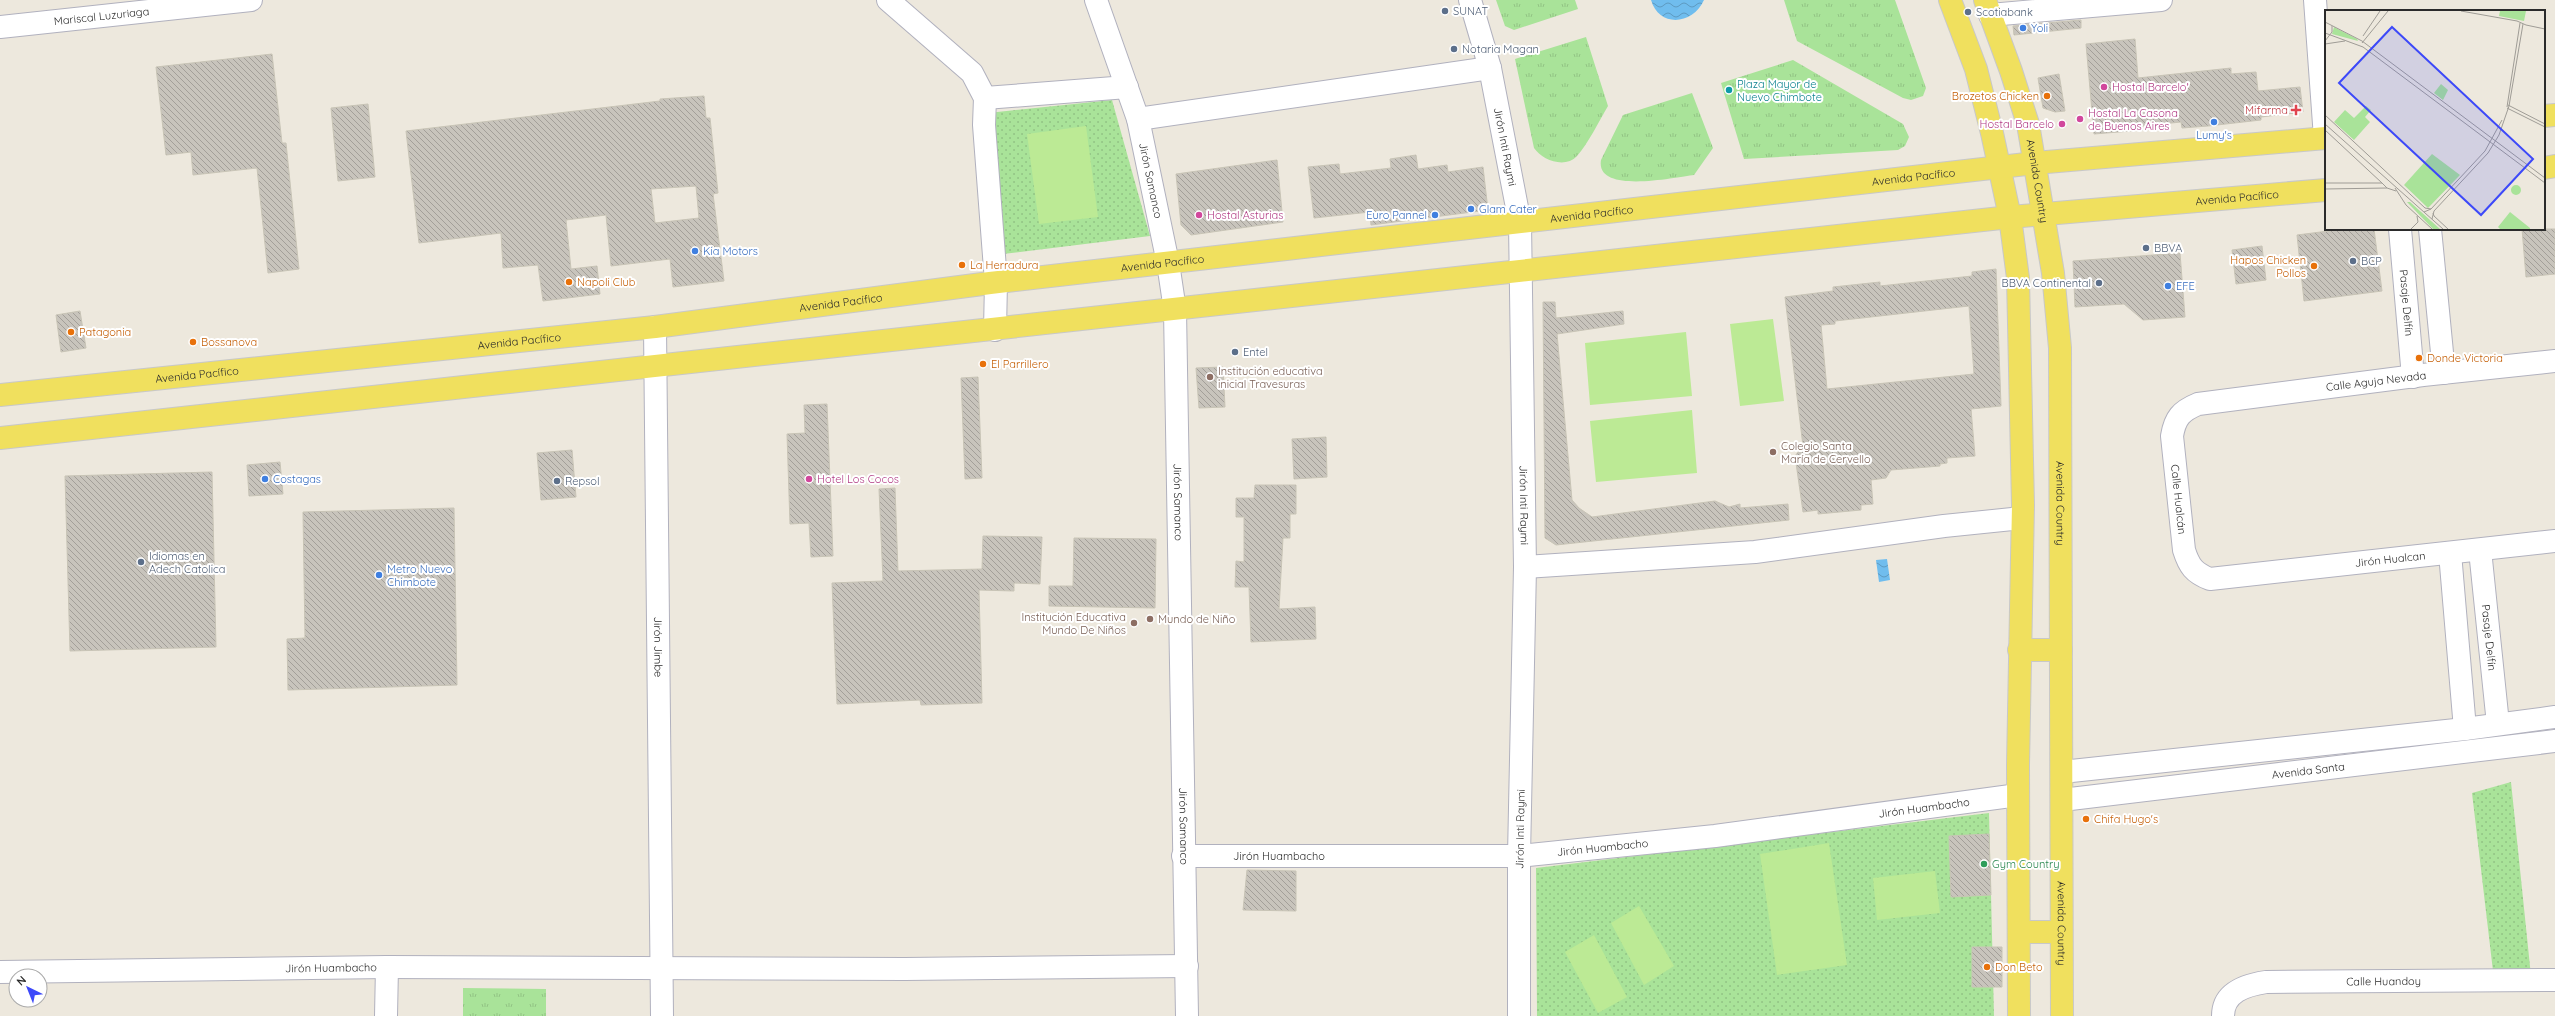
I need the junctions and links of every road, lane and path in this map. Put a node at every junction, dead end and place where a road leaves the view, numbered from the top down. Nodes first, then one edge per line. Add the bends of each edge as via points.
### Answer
1 (251, 0) edge
2 (888, 0) edge
3 (1097, 0) edge
4 (1470, 0) edge
5 (1950, 0) edge
6 (2161, 0) edge
7 (2315, 0) edge
8 (1988, 8) edge
9 (0, 27) edge
10 (1490, 68) junction
11 (1127, 87) junction
12 (985, 98) junction
13 (2555, 115) edge
14 (2545, 116) edge
15 (1138, 119) junction
16 (2325, 125) edge
17 (2325, 138) edge
18 (2035, 163) junction
19 (2555, 166) edge
20 (2000, 168) junction
21 (2545, 168) edge
22 (2325, 190) edge
23 (2043, 213) junction
24 (2010, 217) junction
25 (1520, 223) junction
26 (2400, 230) edge
27 (2430, 230) edge
28 (1168, 263) junction
29 (1522, 270) junction
30 (996, 282) junction
31 (1175, 310) junction
32 (655, 327) junction
33 (995, 330) junction
34 (2555, 361) edge
35 (657, 367) junction
36 (2444, 373) junction
37 (2413, 377) junction
38 (0, 395) edge
39 (2198, 404) joint
40 (0, 438) edge
41 (2022, 518) junction
42 (2555, 541) edge
43 (2480, 550) junction
44 (2450, 553) junction
45 (1525, 567) junction
46 (2225, 578) joint
47 (2019, 650) junction
48 (2061, 650) junction
49 (2555, 717) edge
50 (2498, 724) junction
51 (2465, 729) junction
52 (2555, 741) edge
53 (2062, 772) junction
54 (2018, 795) junction
55 (2062, 800) junction
56 (1183, 856) junction
57 (1519, 856) junction
58 (2019, 932) junction
59 (2060, 932) junction
60 (1187, 966) junction
61 (387, 967) junction
62 (662, 968) junction
63 (0, 972) edge
64 (2555, 980) edge
65 (2223, 1012) edge
66 (386, 1016) edge
67 (662, 1016) edge
68 (1187, 1016) edge
69 (1520, 1016) edge
70 (2019, 1016) edge
71 (2062, 1016) edge

1 - 9 street, Mariscal Luzuriaga
2 - 12 street via 972,73
3 - 11 street, Jirón Samanco
4 - 10 street, Jirón Inti Raymi
5 - 20 main road via 1976,69
6 - 8 street
7 - 16 street
8 - 18 main road, Avenida Country via 2026,120
10 - 15 street
10 - 25 street, Jirón Inti Raymi
11 - 12 street
11 - 15 street, Jirón Samanco
12 - 30 street via 984,125
13 - 14 main road
15 - 28 street, Jirón Samanco
17 - 18 main road, Avenida Pacífico
18 - 20 main road, Avenida Pacífico
18 - 23 main road, Avenida Country
19 - 21 main road
20 - 24 main road
20 - 25 main road, Avenida Pacífico
22 - 23 main road, Avenida Pacífico
23 - 24 main road, Avenida Pacífico
23 - 48 main road, Avenida Country via 2053,273 2060,348
24 - 29 main road, Avenida Pacífico
24 - 41 main road via 2018,278 2022,394
25 - 28 main road, Avenida Pacífico
25 - 29 street, Jirón Inti Raymi
26 - 37 street, Pasaje Delfín
27 - 36 street
28 - 30 main road, Avenida Pacífico
28 - 31 street, Jirón Samanco
29 - 31 main road, Avenida Pacífico
29 - 45 street, Jirón Inti Raymi
30 - 32 main road, Avenida Pacífico
30 - 33 street
31 - 33 main road, Avenida Pacífico
31 - 56 street, Jirón Samanco
32 - 35 street, Jirón Jimbe
32 - 38 main road, Avenida Pacífico
33 - 35 main road, Avenida Pacífico
34 - 36 street, Calle Aguja Nevada
35 - 40 main road, Avenida Pacífico
35 - 62 street, Jirón Jimbe
36 - 37 street, Calle Aguja Nevada
37 - 39 street, Calle Aguja Nevada
39 - 46 street, Calle Hualcán via 2184,410 2175,421 2172,436 2184,550 2188,563 2197,574 2210,578
41 - 45 street via 1755,552
41 - 47 main road
42 - 43 street, Jirón Hualcan
43 - 44 street, Jirón Hualcan
43 - 50 street, Pasaje Delfín
44 - 46 street, Jirón Hualcan
44 - 51 street
45 - 57 street, Jirón Inti Raymi
47 - 48 main road
47 - 54 main road
48 - 53 main road, Avenida Country
49 - 50 street
50 - 51 street
51 - 53 street
52 - 55 street, Avenida Santa
53 - 55 main road, Avenida Country
54 - 57 street, Jirón Huambacho via 1715,836
54 - 58 main road
55 - 59 main road, Avenida Country
56 - 57 street, Jirón Huambacho
56 - 60 street, Jirón Samanco
57 - 69 street, Jirón Inti Raymi
58 - 59 main road
58 - 70 main road
59 - 71 main road, Avenida Country
60 - 62 street, Jirón Huambacho
60 - 68 street, Jirón Samanco
61 - 62 street, Jirón Huambacho
61 - 63 street, Jirón Huambacho
61 - 66 street
62 - 67 street, Jirón Jimbe
64 - 65 street, Calle Huandoy via 2266,982 2247,984 2231,995

